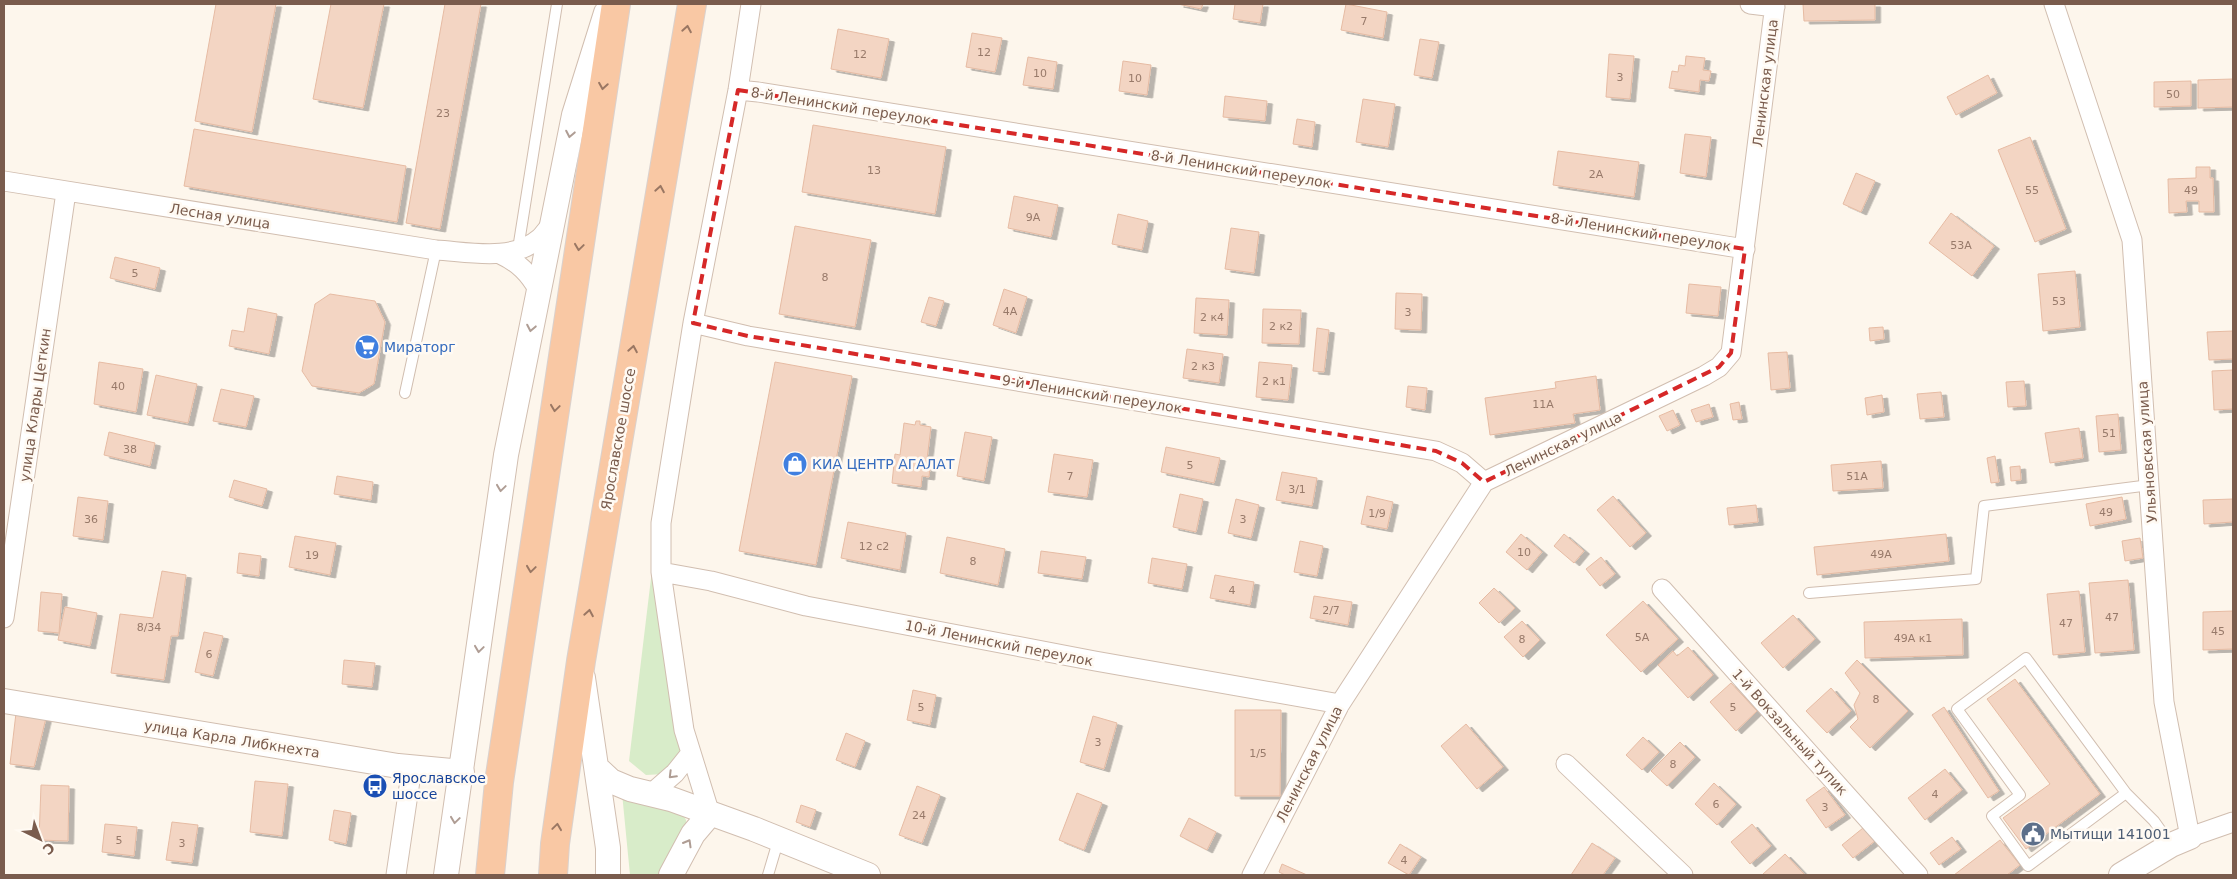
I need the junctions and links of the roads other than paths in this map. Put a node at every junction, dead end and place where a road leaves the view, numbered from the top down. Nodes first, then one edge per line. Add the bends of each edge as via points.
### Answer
1 (557, 4) edge
2 (609, 4) edge
3 (616, 4) edge
4 (692, 4) edge
5 (750, 4) edge
6 (1750, 4) edge
7 (2054, 4) edge
8 (1775, 5) edge
9 (738, 90) junction
10 (4, 181) edge
11 (66, 192) junction
12 (553, 223) junction
13 (1745, 249) junction
14 (436, 250) junction
15 (509, 251) junction
16 (539, 291) junction
17 (693, 323) junction
18 (405, 394) dead end
19 (1484, 482) junction
20 (2150, 485) junction
21 (661, 572) junction
22 (1662, 589) dead end
23 (1809, 593) dead end
24 (4, 618) edge
25 (581, 661) junction
26 (4, 701) edge
27 (1340, 704) junction
28 (691, 753) junction
29 (1566, 764) dead end
30 (412, 767) junction
31 (597, 768) junction
32 (462, 772) junction
33 (2126, 793) junction
34 (651, 794) junction
35 (710, 814) junction
36 (2233, 822) edge
37 (779, 838) junction
38 (2181, 841) junction
39 (2128, 873) edge
40 (396, 875) edge
41 (446, 875) edge
42 (490, 875) edge
43 (553, 875) edge
44 (608, 875) edge
45 (671, 875) edge
46 (768, 875) edge
47 (868, 875) edge
48 (1252, 875) edge
49 (1683, 875) edge
50 (1918, 875) edge

1 - 15 lane
2 -> 12 street via 574,115
3 -> 42 highway via 501,772
25 -> 4 highway, Ярославское шоссе
5 - 9 street
6 - 8 street
7 - 20 street, Ульяновская улица via 2132,240
8 - 13 street, Ленинская улица
9 - 13 street, 8-й Ленинский переулок
9 - 17 street
10 - 11 street, Лесная улица
11 - 14 street, Лесная улица
11 - 24 street, улица Клары Цеткин
12 - 15 street via 539,238
12 - 16 street
13 - 19 street, Ленинская улица via 1731,354 1719,367
14 - 15 street, Лесная улица
14 - 18 lane
15 - 16 street
16 -> 32 street via 506,455
17 - 19 street, 9-й Ленинский переулок via 748,336 1436,451 1462,463
17 - 21 street via 661,524
19 - 27 street, Ленинская улица
20 - 23 lane via 1984,506 1976,579
20 - 38 street, Ульяновская улица via 2164,702
21 - 27 street, 10-й Ленинский переулок via 711,581 825,610
21 - 28 street via 684,730
22 - 50 street, 1-й Вокзальный тупик
25 - 31 street
43 -> 25 highway, Ярославское шоссе
26 - 30 street, улица Карла Либкнехта
27 - 48 street, Ленинская улица
28 -> 34 street via 675,773
28 - 35 street
29 - 49 street
30 - 32 street, улица Карла Либкнехта
30 - 40 street
31 - 34 street via 611,780
31 - 44 street via 608,848
32 -> 41 street
33 - 33 lane via 2026,658 1957,709 2020,795 1992,816 2028,866
33 - 38 lane via 2154,821
34 - 35 street
35 - 37 street
45 -> 35 street via 693,834
36 - 38 street
37 - 46 lane
37 - 47 street
38 - 39 street

